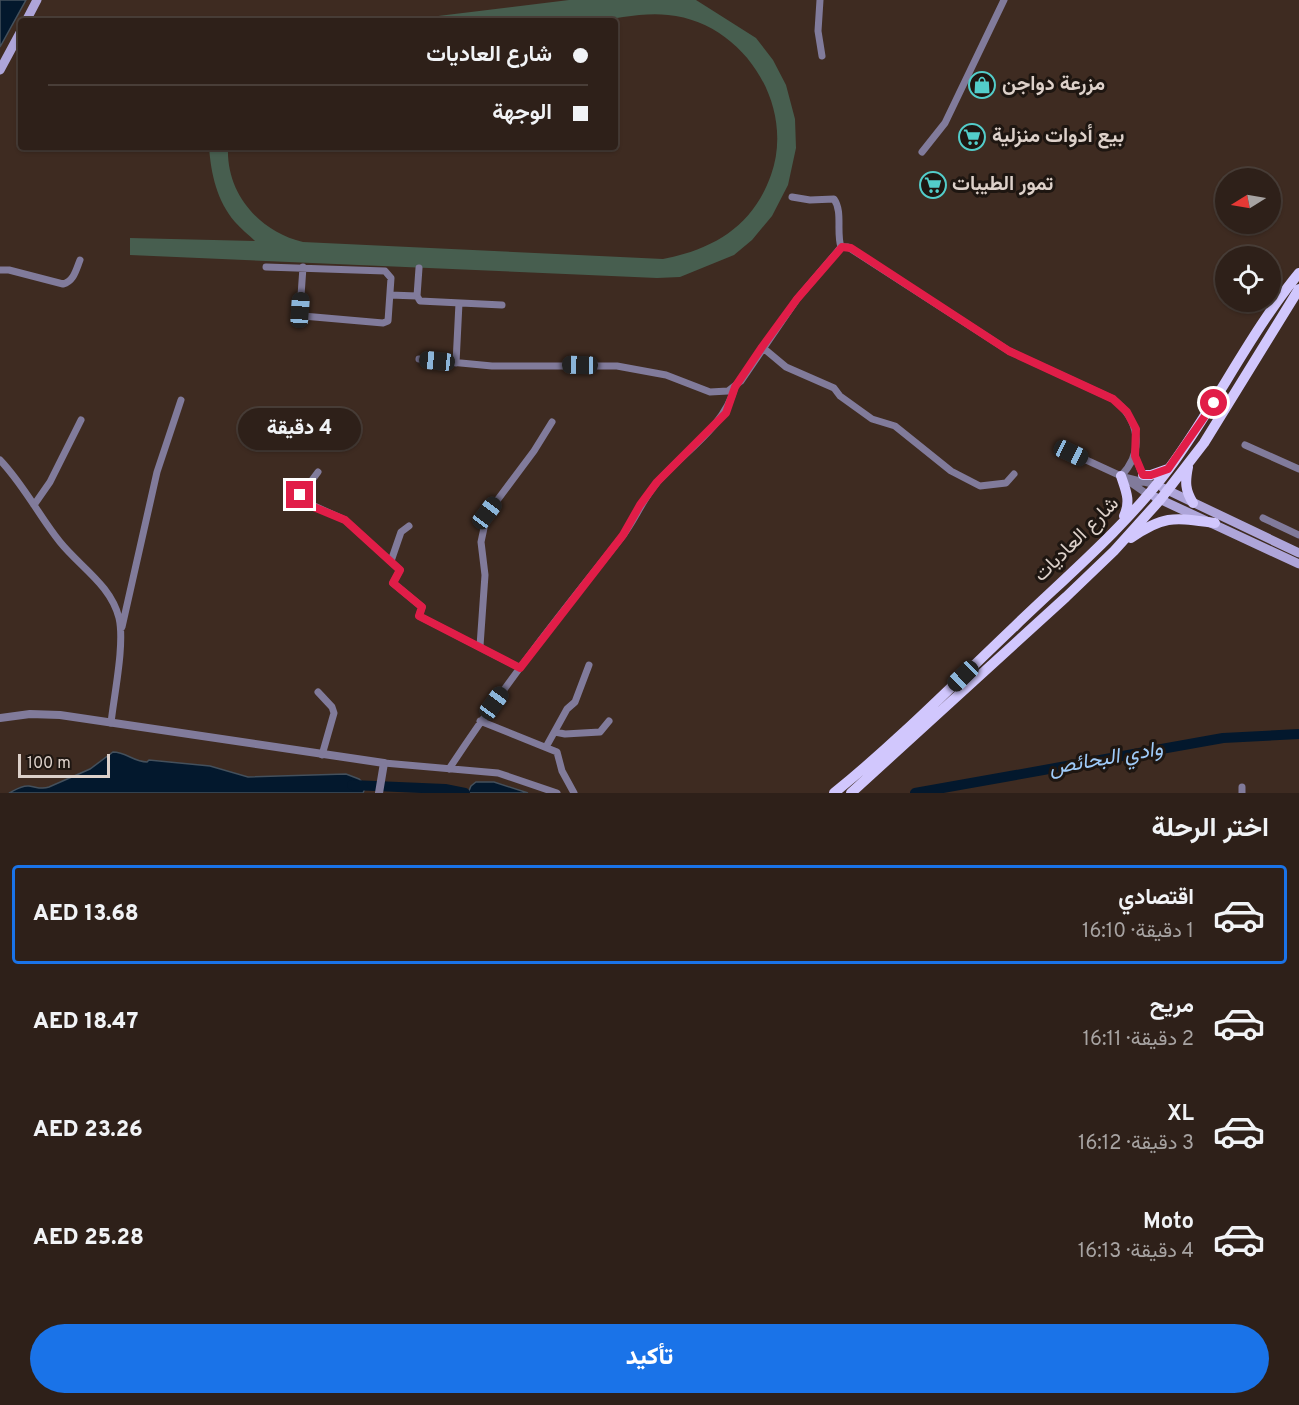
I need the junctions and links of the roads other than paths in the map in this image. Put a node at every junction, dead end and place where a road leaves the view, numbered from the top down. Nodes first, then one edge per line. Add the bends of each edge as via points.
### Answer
1 (38, 0) edge
2 (820, 0) edge
3 (1004, 0) edge
4 (28, 18) edge
5 (18, 37) edge
6 (822, 56) dead end
7 (0, 70) edge
8 (922, 152) dead end
9 (792, 197) dead end
10 (842, 247) junction
11 (80, 260) dead end
12 (266, 267) dead end
13 (303, 267) junction
14 (419, 268) dead end
15 (0, 270) edge
16 (1299, 273) edge
17 (1299, 289) edge
18 (390, 295) junction
19 (417, 296) junction
20 (459, 303) junction
21 (502, 304) dead end
22 (762, 347) junction
23 (419, 359) dead end
24 (456, 363) junction
25 (735, 387) junction
26 (181, 400) dead end
27 (81, 420) dead end
28 (552, 422) dead end
29 (1245, 445) dead end
30 (1071, 453) dead end
31 (1135, 456) junction
32 (0, 460) edge
33 (1189, 465) junction
34 (1168, 469) junction
35 (1299, 469) edge
36 (318, 472) dead end
37 (1014, 474) dead end
38 (1121, 476) junction
39 (1148, 480) junction
40 (1132, 484) junction
41 (1168, 490) junction
42 (1147, 494) junction
43 (1160, 500) junction
44 (1193, 503) junction
45 (34, 505) junction
46 (1263, 518) dead end
47 (1215, 523) junction
48 (1120, 524) junction
49 (409, 526) dead end
50 (1299, 535) edge
51 (1114, 550) junction
52 (1299, 553) edge
53 (391, 561) junction
54 (1299, 564) edge
55 (121, 633) junction
56 (480, 646) junction
57 (589, 664) dead end
58 (520, 668) junction
59 (318, 692) dead end
60 (0, 718) edge
61 (480, 721) junction
62 (609, 721) dead end
63 (111, 723) junction
64 (555, 732) junction
65 (546, 747) junction
66 (322, 755) junction
67 (384, 763) junction
68 (449, 769) junction
69 (379, 793) edge
70 (557, 793) edge
71 (574, 793) edge
72 (834, 793) edge
73 (851, 793) edge

1 - 4 main road
2 - 6 street via 818,31
3 - 8 street via 945,123
5 - 7 main road
9 - 10 street via 834,199
10 - 22 street
10 - 31 street via 851,248 1009,351 1113,399 1127,412 1136,429
11 - 15 street via 73,278 63,284
12 - 13 street
13 - 18 street via 385,271 391,278
13 - 18 street via 303,316 385,323
14 - 19 street
16 - 34 main road, شارع العاديات
17 - 33 main road, شارع العاديات
18 - 19 street
19 - 20 street via 420,301
20 - 21 street
20 - 24 street
22 - 25 street
22 - 37 street via 786,367 834,388 872,419 895,426 944,466 978,485 1006,483
23 - 24 street
24 - 25 street via 617,366 666,375 710,392
25 - 58 street via 726,413 657,482 623,535
26 - 55 street via 157,472
27 - 45 street
28 - 56 street via 487,513 481,542 485,575
29 - 35 street
30 - 38 street
31 - 38 street
31 - 39 street
32 - 45 street
33 - 41 main road, شارع العاديات
33 - 44 main road via 1185,483
34 - 39 main road, شارع العاديات
34 - 39 main road
36 - 53 street via 300,495 301,500 345,520
38 - 39 street
38 - 40 street
38 - 48 main road via 1128,502
39 - 40 street
39 - 41 main road
39 - 42 main road, شارع العاديات
40 - 42 street
41 - 43 main road, شارع العاديات
41 - 44 main road
42 - 43 main road
42 - 48 main road, شارع العاديات
43 - 47 main road
43 - 51 main road, شارع العاديات
44 - 52 main road
45 - 55 street via 62,544 107,593 119,617
46 - 50 street
47 - 51 main road via 1162,520
47 - 54 main road
48 - 72 main road, شارع العاديات via 898,738
49 - 53 street via 401,532
51 - 73 main road, شارع العاديات
53 - 56 street via 400,570 393,583 422,607 419,616
55 - 63 street
56 - 58 street
57 - 64 street via 575,702
58 - 61 street
59 - 66 street via 334,713
60 - 63 street via 52,714
61 - 65 street
61 - 68 street
62 - 64 street via 600,732
63 - 66 street
64 - 65 street
65 - 71 street via 557,752
66 - 67 street
67 - 68 street
67 - 69 street
68 - 70 street via 498,773

